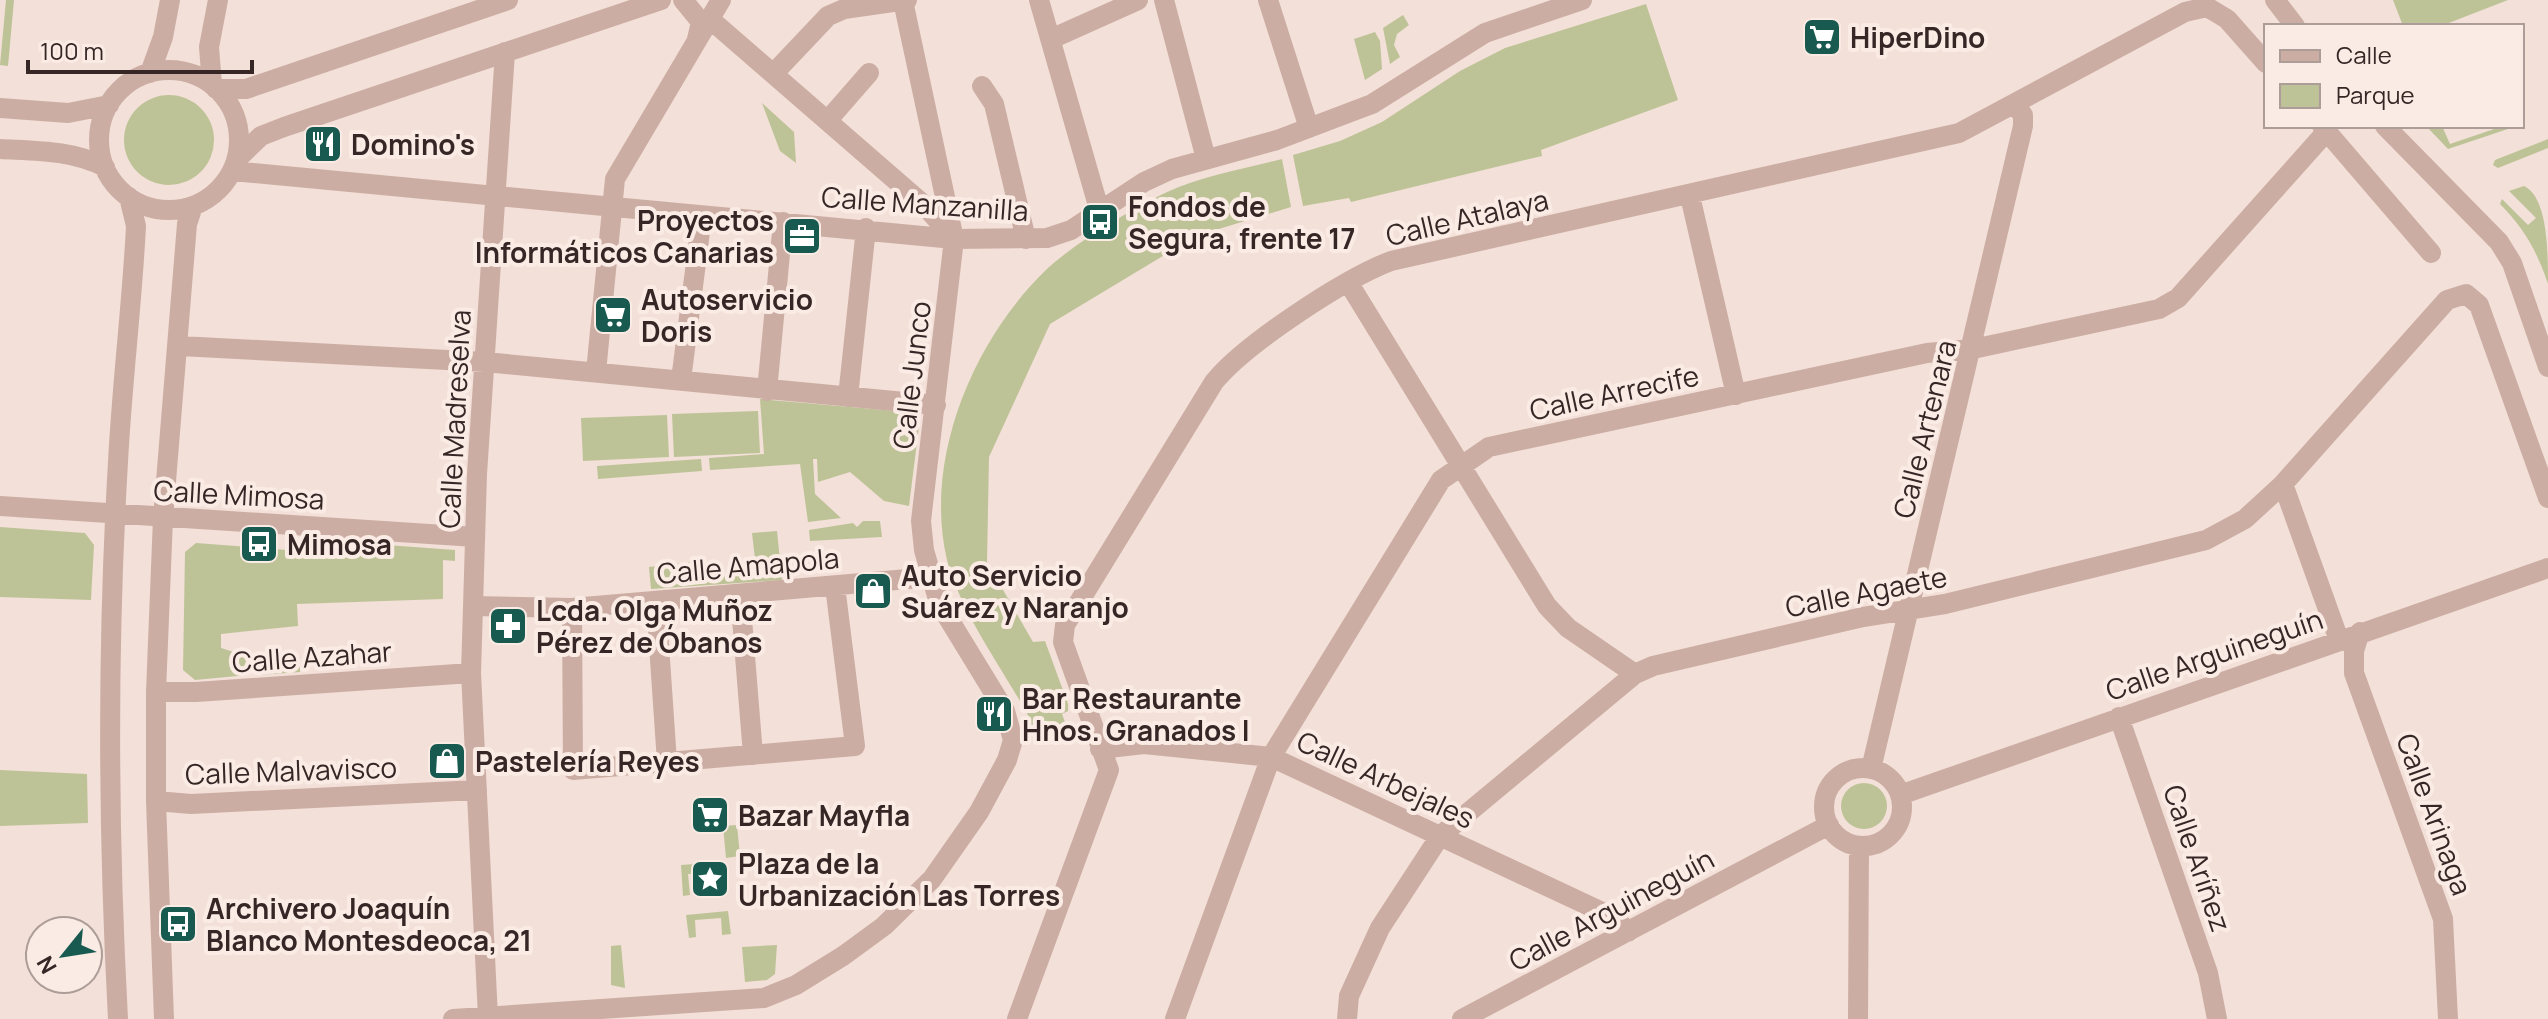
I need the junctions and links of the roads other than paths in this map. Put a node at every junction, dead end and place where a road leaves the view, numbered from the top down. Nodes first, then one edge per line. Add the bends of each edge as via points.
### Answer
1 (170, 0) edge
2 (218, 0) edge
3 (508, 0) edge
4 (661, 0) edge
5 (683, 0) edge
6 (721, 0) edge
7 (905, 0) edge
8 (1039, 0) edge
9 (1138, 0) edge
10 (1164, 0) edge
11 (1268, 0) edge
12 (1582, 0) edge
13 (2275, 0) edge
14 (1537, 7) edge
15 (711, 20) junction
16 (2293, 24) edge
17 (697, 39) junction
18 (1051, 39) junction
19 (505, 52) junction
20 (2264, 61) edge
21 (150, 73) junction
22 (774, 73) junction
23 (869, 73) dead end
24 (982, 86) dead end
25 (214, 87) junction
26 (2014, 104) junction
27 (109, 105) junction
28 (0, 108) edge
29 (828, 120) junction
30 (1309, 128) junction
31 (2324, 128) edge
32 (2387, 128) edge
33 (0, 149) edge
34 (1206, 159) junction
35 (234, 166) junction
36 (105, 167) junction
37 (1690, 196) junction
38 (129, 197) junction
39 (497, 197) junction
40 (193, 206) junction
41 (610, 209) junction
42 (1099, 209) junction
43 (702, 216) junction
44 (783, 222) junction
45 (866, 228) junction
46 (954, 239) junction
47 (1026, 239) junction
48 (2431, 253) dead end
49 (1348, 282) junction
50 (180, 346) junction
51 (1973, 349) junction
52 (485, 362) junction
53 (2548, 367) edge
54 (596, 372) junction
55 (681, 380) junction
56 (767, 391) junction
57 (1736, 395) junction
58 (848, 397) junction
59 (936, 405) junction
60 (1459, 465) junction
61 (2283, 484) junction
62 (2548, 498) edge
63 (0, 506) edge
64 (117, 514) junction
65 (163, 518) junction
66 (475, 537) junction
67 (2548, 568) edge
68 (931, 577) junction
69 (835, 586) junction
70 (740, 594) junction
71 (656, 601) junction
72 (473, 606) junction
73 (572, 608) junction
74 (1909, 609) junction
75 (2360, 632) junction
76 (2339, 640) junction
77 (471, 673) junction
78 (1635, 674) junction
79 (156, 692) junction
80 (2119, 717) junction
81 (1100, 749) junction
82 (753, 755) junction
83 (1271, 757) junction
84 (667, 762) junction
85 (1871, 769) junction
86 (477, 790) junction
87 (1900, 795) junction
88 (156, 801) junction
89 (1829, 825) junction
90 (1440, 836) junction
91 (1859, 846) junction
92 (1628, 932) junction
93 (488, 1017) junction
94 (118, 1019) edge
95 (164, 1019) edge
96 (453, 1019) edge
97 (1017, 1019) edge
98 (1175, 1019) edge
99 (1347, 1019) edge
100 (1462, 1019) edge
101 (1858, 1019) edge
102 (2217, 1019) edge
103 (2448, 1019) edge

1 - 21 street
2 - 25 street via 209,47
3 - 25 street via 246,89
4 - 19 street
5 - 17 street via 701,22
6 - 15 street
7 - 22 street via 828,16
7 - 46 street, Calle Junco
8 - 18 street
9 - 18 street
10 - 34 street
11 - 30 street
12 - 14 street, Calle Manzanilla
13 - 16 street
14 - 30 street, Calle Manzanilla via 1372,104
15 - 17 street
15 - 22 street
17 - 41 street via 615,179
18 - 42 street
19 - 35 street via 261,136
19 - 39 street, Calle Madreselva
20 - 26 street, Calle Atalaya via 2227,19 2207,7 2185,12
21 - 25 street via 182,72
21 - 27 street via 120,91
22 - 29 street
23 - 29 street
24 - 47 street via 994,104
25 - 35 street via 236,122
26 - 37 street, Calle Atalaya via 1959,133
26 - 51 street, Calle Artenara via 2023,115 2023,126
27 - 28 street via 68,113
27 - 36 street via 99,136
29 - 46 street via 923,204
30 - 34 street, Calle Manzanilla
31 - 48 street
31 - 51 street, Calle Arrecife via 2178,298 2159,309
32 - 53 street via 2499,242 2512,263
33 - 36 street via 65,153
34 - 42 street, Calle Manzanilla via 1144,182
35 - 39 street, Calle Manzanilla
35 - 40 street via 209,198
36 - 38 street
37 - 49 street, Calle Atalaya via 1391,261
37 - 57 street
38 - 40 street via 167,210
38 - 64 street via 136,226
39 - 41 street, Calle Manzanilla
39 - 52 street, Calle Madreselva
40 - 50 street via 187,224
41 - 43 street, Calle Manzanilla
41 - 54 street
42 - 47 street, Calle Manzanilla via 1071,230
43 - 44 street, Calle Manzanilla
43 - 55 street
44 - 45 street, Calle Manzanilla
44 - 56 street
45 - 46 street, Calle Manzanilla
45 - 58 street
46 - 47 street, Calle Manzanilla
46 - 59 street, Calle Junco
49 - 60 street
49 - 81 street, Calle Atalaya via 1231,361 1065,625 1063,642
50 - 52 street
50 - 65 street
51 - 57 street, Calle Arrecife via 1927,353
51 - 74 street, Calle Artenara
52 - 54 street
52 - 66 street, Calle Madreselva
54 - 55 street
55 - 56 street
56 - 58 street
57 - 60 street, Calle Arrecife via 1489,447
58 - 59 street
59 - 68 street, Calle Junco via 921,521
60 - 78 street via 1547,606 1568,628
60 - 83 street, Calle Arrecife via 1441,480
61 - 62 street, Calle Agaete via 2447,300 2466,294 2479,305
61 - 74 street, Calle Agaete via 2245,519 2206,540
61 - 76 street
63 - 64 street, Calle Mimosa
64 - 65 street, Calle Mimosa
64 - 94 street via 110,878
65 - 66 street, Calle Mimosa
65 - 79 street
66 - 72 street, Calle Madreselva
67 - 75 street, Calle Arguineguín
68 - 69 street, Calle Amapola
68 - 93 street, Calle Junco via 939,603 1005,711 1013,740 986,800 932,879 884,926 796,985 744,1001
69 - 70 street, Calle Amapola
69 - 82 street via 855,746
70 - 71 street, Calle Amapola
70 - 82 street
71 - 73 street, Calle Amapola
71 - 84 street
72 - 73 street, Calle Amapola
72 - 77 street, Calle Madreselva
73 - 84 street via 573,770
74 - 78 street, Calle Agaete
74 - 85 street, Calle Artenara
75 - 76 street, Calle Arguineguín
75 - 103 street, Calle Arinaga via 2354,673 2443,919
76 - 80 street, Calle Arguineguín
77 - 79 street, Calle Azahar
77 - 86 street, Calle Madreselva
78 - 90 street, Calle Agaete
79 - 88 street
80 - 87 street, Calle Arguineguín
80 - 102 street, Calle Aríñez via 2208,973
81 - 83 street, Calle Arbejales via 1144,744
81 - 97 street, Calle Atalaya via 1109,770
82 - 84 street
83 - 90 street, Calle Arbejales
83 - 98 street, Calle Arrecife
85 - 87 street via 1884,774
85 - 89 street via 1835,779 1824,802
86 - 88 street, Calle Malvavisco via 191,804
86 - 93 street, Calle Madreselva
87 - 91 street via 1900,820 1894,832
88 - 95 street
89 - 91 street via 1836,836
89 - 92 street, Calle Arguineguín
90 - 92 street, Calle Arbejales via 1615,918
90 - 99 street, Calle Agaete via 1380,928 1349,996
91 - 101 street
92 - 100 street, Calle Arguineguín
93 - 96 street

